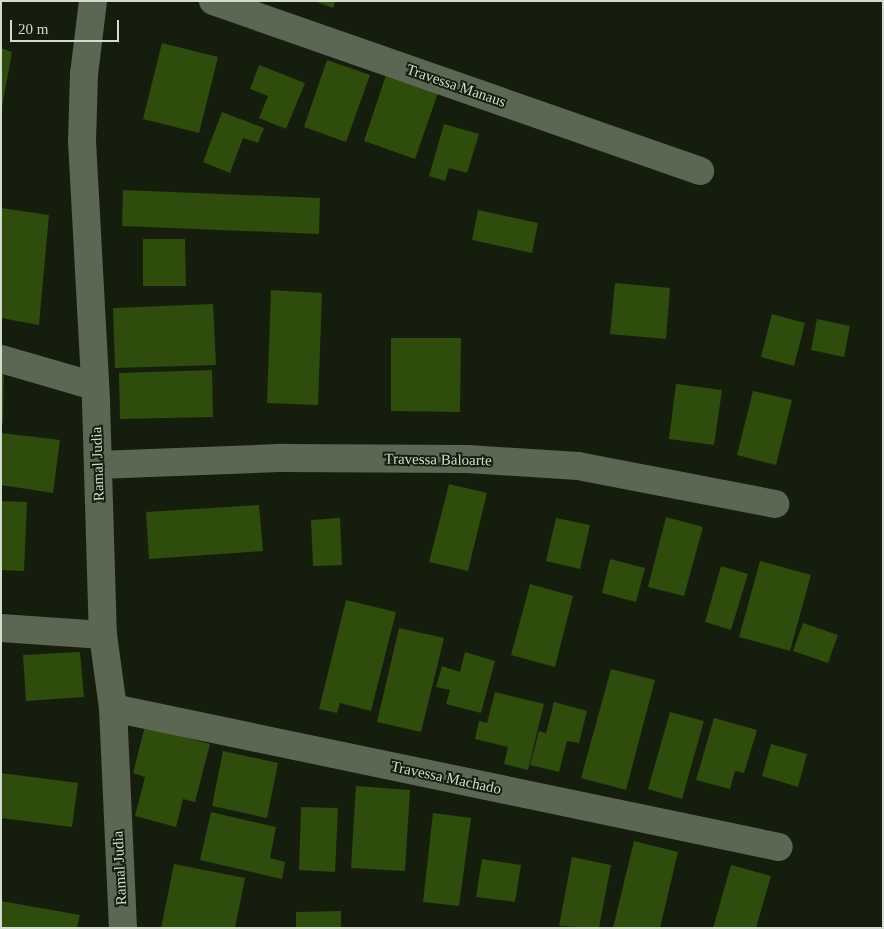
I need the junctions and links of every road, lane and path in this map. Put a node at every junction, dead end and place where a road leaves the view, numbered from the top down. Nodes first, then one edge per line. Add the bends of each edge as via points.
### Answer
1 (93, 1) edge
2 (213, 1) edge
3 (700, 172) dead end
4 (1, 359) edge
5 (94, 386) junction
6 (98, 466) junction
7 (775, 504) dead end
8 (1, 628) edge
9 (103, 635) junction
10 (113, 708) junction
11 (779, 847) dead end
12 (123, 928) edge

1 - 5 street, Ramal Judia via 84,74 82,141
2 - 3 street, Travessa Manaus
4 - 5 street
5 - 6 street, Ramal Judia
6 - 7 street, Travessa Baloarte via 284,458 467,459 578,466
6 - 9 street, Ramal Judia
8 - 9 street
9 - 10 street, Ramal Judia
10 - 11 street, Travessa Machado
10 - 12 street, Ramal Judia

